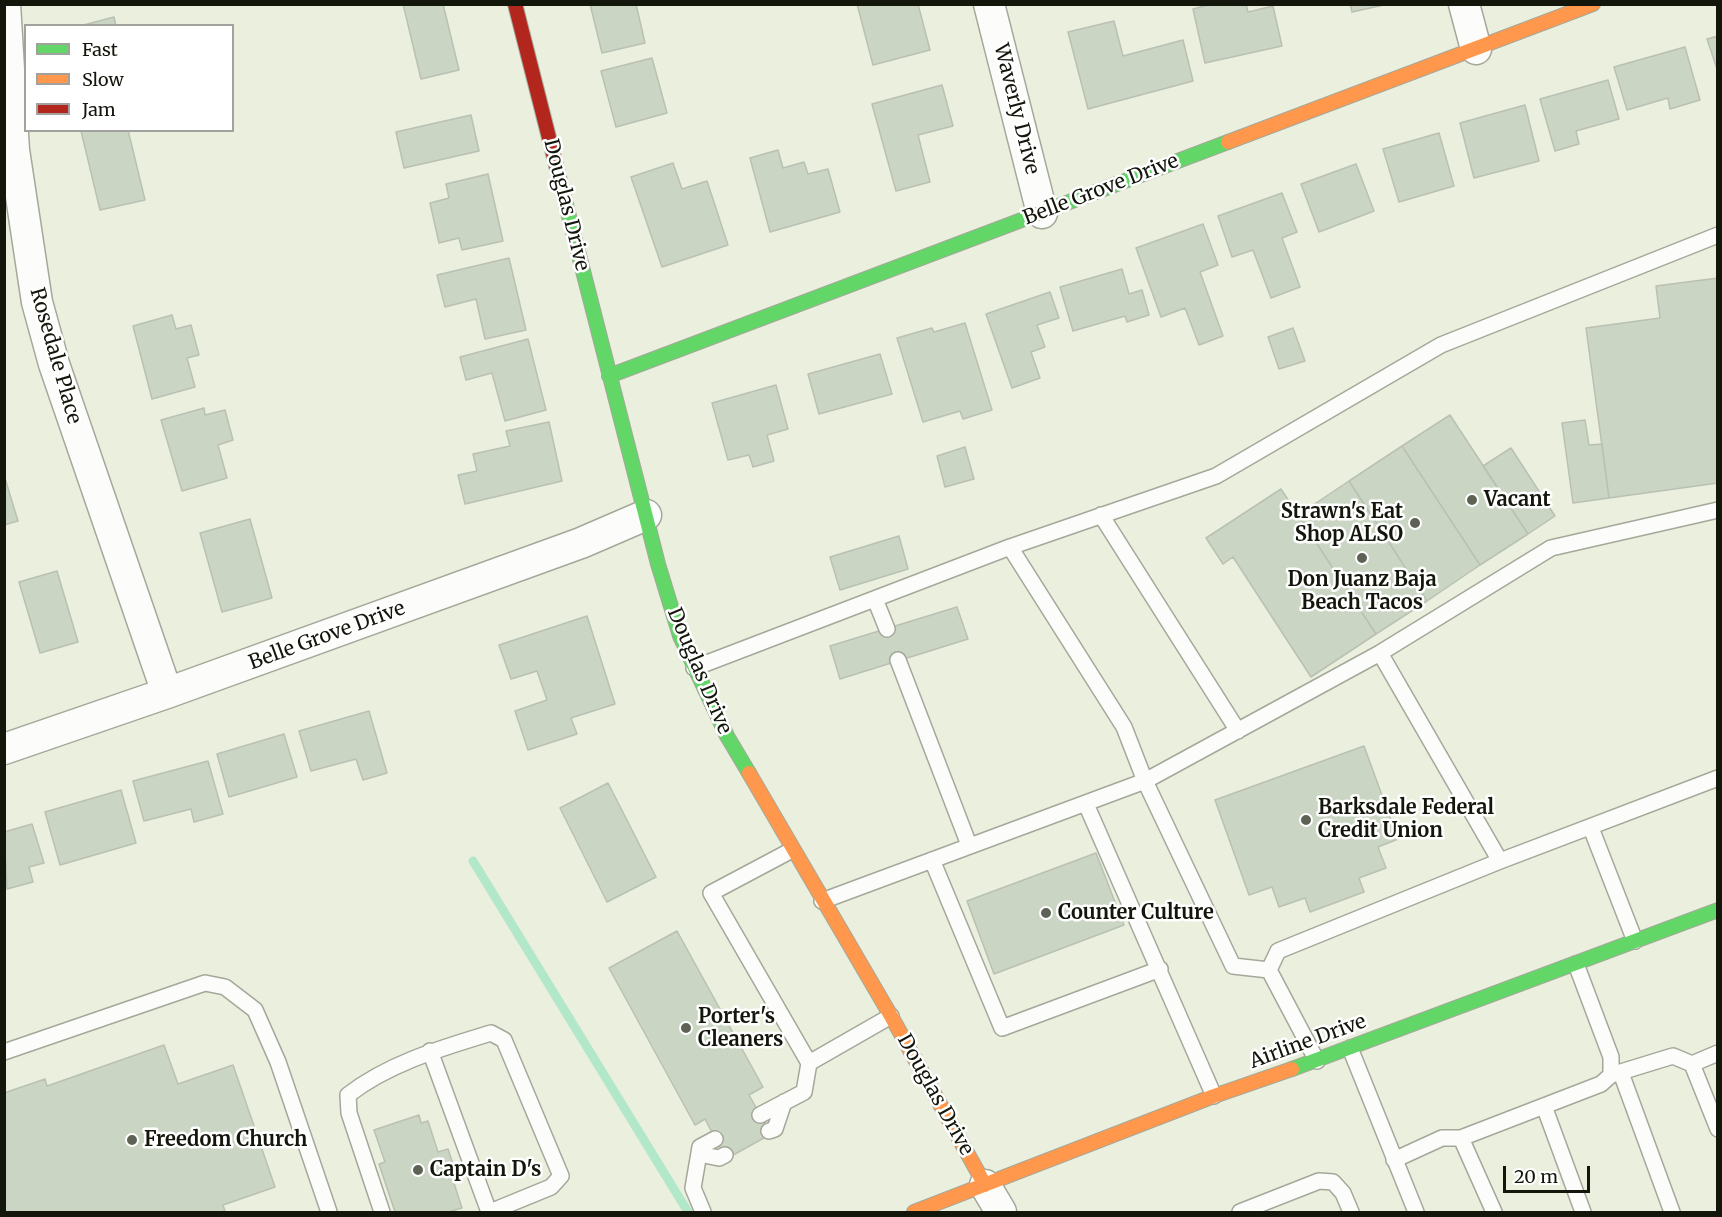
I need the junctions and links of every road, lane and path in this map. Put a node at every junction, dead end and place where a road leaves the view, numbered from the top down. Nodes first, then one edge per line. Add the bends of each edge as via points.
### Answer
1 (5, 4) edge
2 (515, 4) edge
3 (989, 4) edge
4 (1464, 4) edge
5 (1593, 4) edge
6 (1476, 49) junction
7 (1042, 213) junction
8 (1718, 235) edge
9 (609, 376) junction
10 (1718, 510) edge
11 (646, 515) junction
12 (1101, 515) junction
13 (1010, 547) junction
14 (875, 599) junction
15 (887, 629) dead end
16 (1380, 653) junction
17 (898, 660) dead end
18 (694, 668) junction
19 (167, 693) junction
20 (1238, 731) junction
21 (4, 749) edge
22 (1718, 778) edge
23 (1145, 781) junction
24 (1086, 804) junction
25 (1591, 828) junction
26 (969, 845) junction
27 (792, 850) junction
28 (932, 860) junction
29 (1500, 861) junction
30 (822, 901) junction
31 (1718, 910) edge
32 (1635, 941) junction
33 (1576, 964) junction
34 (1160, 969) junction
35 (1269, 970) junction
36 (891, 1016) junction
37 (1350, 1048) junction
38 (430, 1051) junction
39 (4, 1052) edge
40 (1718, 1053) edge
41 (1317, 1061) junction
42 (809, 1063) junction
43 (1692, 1064) junction
44 (1616, 1074) junction
45 (1214, 1096) junction
46 (784, 1102) junction
47 (1544, 1106) junction
48 (760, 1115) dead end
49 (1718, 1129) edge
50 (769, 1131) dead end
51 (1461, 1138) junction
52 (716, 1139) dead end
53 (699, 1154) junction
54 (724, 1155) dead end
55 (1395, 1160) junction
56 (985, 1185) junction
57 (329, 1212) edge
58 (382, 1212) edge
59 (490, 1212) edge
60 (703, 1212) edge
61 (914, 1212) edge
62 (1001, 1212) edge
63 (1240, 1212) edge
64 (1352, 1212) edge
65 (1416, 1212) edge
66 (1494, 1212) edge
67 (1583, 1212) edge
68 (1672, 1212) edge

1 - 19 street, Rosedale Place via 14,150 37,302 57,375
2 - 9 street, Douglas Drive
3 - 7 street, Waverly Drive
4 - 6 street
5 - 6 street, Belle Grove Drive
6 - 7 street, Belle Grove Drive
7 - 9 street, Belle Grove Drive
8 - 12 lane via 1441,345 1216,476
9 - 11 street, Douglas Drive
10 - 16 lane via 1551,548
11 - 18 street, Douglas Drive via 669,602
11 - 19 street, Belle Grove Drive via 581,543
12 - 13 lane
12 - 20 lane
13 - 14 lane
13 - 23 lane via 1124,727
14 - 15 lane
14 - 18 lane
16 - 20 lane
16 - 29 lane
17 - 26 lane
18 - 27 street, Douglas Drive via 727,736
19 - 21 street, Belle Grove Drive
20 - 23 lane
22 - 25 lane
23 - 24 lane
23 - 35 lane via 1233,966
24 - 26 lane
24 - 34 lane
25 - 29 lane
25 - 32 lane
26 - 28 lane
27 - 30 street, Douglas Drive
27 - 42 lane via 711,893
28 - 30 lane
28 - 34 lane via 1002,1028
29 - 35 lane via 1278,951
30 - 36 street, Douglas Drive
31 - 32 street, Airline Drive
32 - 33 street, Airline Drive
33 - 37 street, Airline Drive
33 - 44 lane
34 - 45 lane
35 - 41 lane
36 - 42 lane
36 - 56 street, Douglas Drive
37 - 41 street, Airline Drive
37 - 55 lane
38 - 58 lane via 348,1095 349,1113
38 - 59 lane
38 - 59 lane via 491,1033 504,1040 561,1176 551,1187
39 - 57 lane via 205,983 225,987 255,1010 278,1062
40 - 43 lane
41 - 45 street, Airline Drive
42 - 46 lane via 804,1092
43 - 44 lane via 1673,1056
43 - 49 lane
44 - 47 lane via 1601,1084
44 - 68 lane
45 - 56 street, Airline Drive
46 - 48 lane
46 - 50 lane via 775,1129
47 - 51 lane
47 - 67 lane
51 - 55 lane via 1442,1138
51 - 66 lane
52 - 53 lane via 700,1147
53 - 54 lane via 719,1158
53 - 60 lane via 693,1188
55 - 65 lane
56 - 61 street, Airline Drive
56 - 62 street, Douglas Drive
63 - 64 lane via 1319,1181 1333,1182

